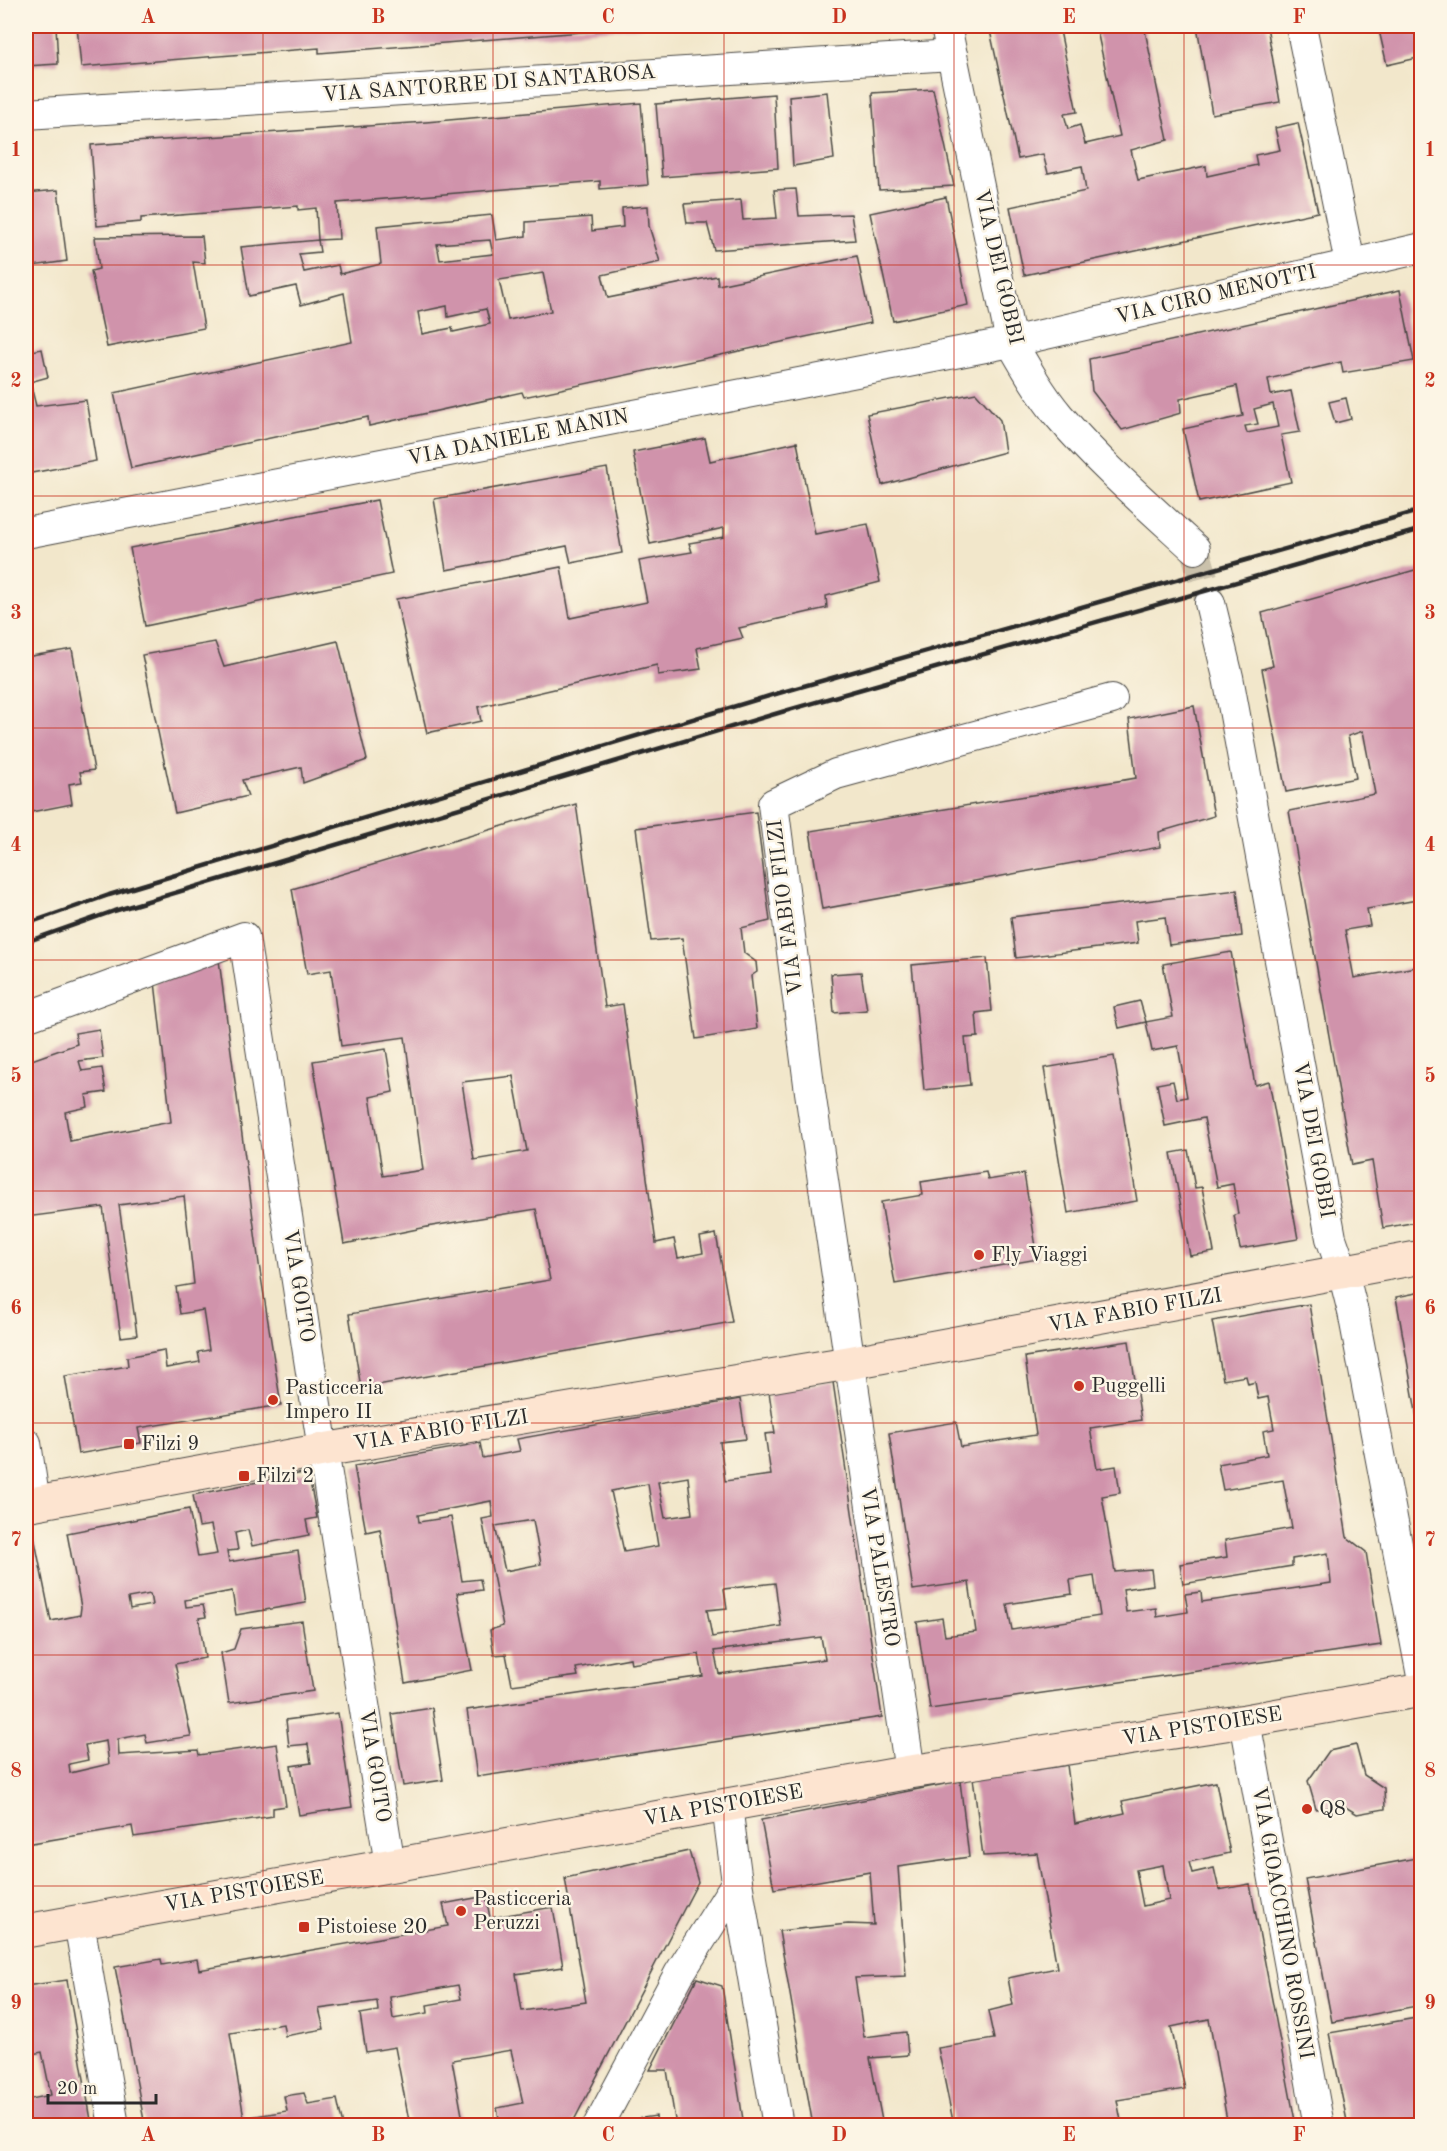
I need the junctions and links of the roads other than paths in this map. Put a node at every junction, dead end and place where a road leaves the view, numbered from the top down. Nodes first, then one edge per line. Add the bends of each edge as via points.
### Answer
1 (946, 26) edge
2 (1301, 26) edge
3 (952, 55) junction
4 (26, 114) edge
5 (1422, 248) edge
6 (1350, 264) junction
7 (1011, 342) junction
8 (26, 533) edge
9 (1195, 549) tunnel mouth
10 (1210, 603) tunnel mouth
11 (1112, 699) dead end
12 (26, 1017) edge
13 (1422, 1257) edge
14 (1343, 1272) junction
15 (848, 1363) junction
16 (26, 1443) edge
17 (323, 1450) junction
18 (30, 1504) edge
19 (1422, 1676) edge
20 (1422, 1690) edge
21 (1245, 1721) junction
22 (910, 1772) junction
23 (727, 1806) junction
24 (390, 1865) junction
25 (737, 1882) junction
26 (79, 1922) junction
27 (26, 1931) edge
28 (114, 2126) edge
29 (598, 2126) edge
30 (778, 2126) edge
31 (1319, 2126) edge

1 - 3 street, VIA DEI GOBBI
2 - 6 street
3 - 4 street, VIA SANTORRE DI SANTAROSA
3 - 7 street, VIA DEI GOBBI
5 - 6 street, VIA CIRO MENOTTI
6 - 7 street, VIA CIRO MENOTTI
7 - 8 street, VIA DANIELE MANIN
7 - 9 street, VIA DEI GOBBI via 1058,415 1102,463
10 - 14 street, VIA DEI GOBBI via 1230,689 1331,1238
11 - 15 street, VIA FABIO FILZI via 836,774 773,804
12 - 17 street, VIA GOITO via 244,937
13 - 14 street, VIA FABIO FILZI
14 - 15 street, VIA FABIO FILZI
14 - 19 street, VIA DEI GOBBI
15 - 17 street, VIA FABIO FILZI
15 - 22 street, VIA PALESTRO
16 - 18 street, VIA FABIO FILZI
17 - 18 street, VIA FABIO FILZI
17 - 24 street, VIA GOITO
20 - 21 street, VIA PISTOIESE
21 - 22 street, VIA PISTOIESE
21 - 31 street, VIA GIOACCHINO ROSSINI
22 - 23 street, VIA PISTOIESE
23 - 24 street, VIA PISTOIESE
23 - 25 street
24 - 26 street, VIA PISTOIESE
25 - 29 street via 679,1974
25 - 30 street
26 - 27 street, VIA PISTOIESE
26 - 28 street

